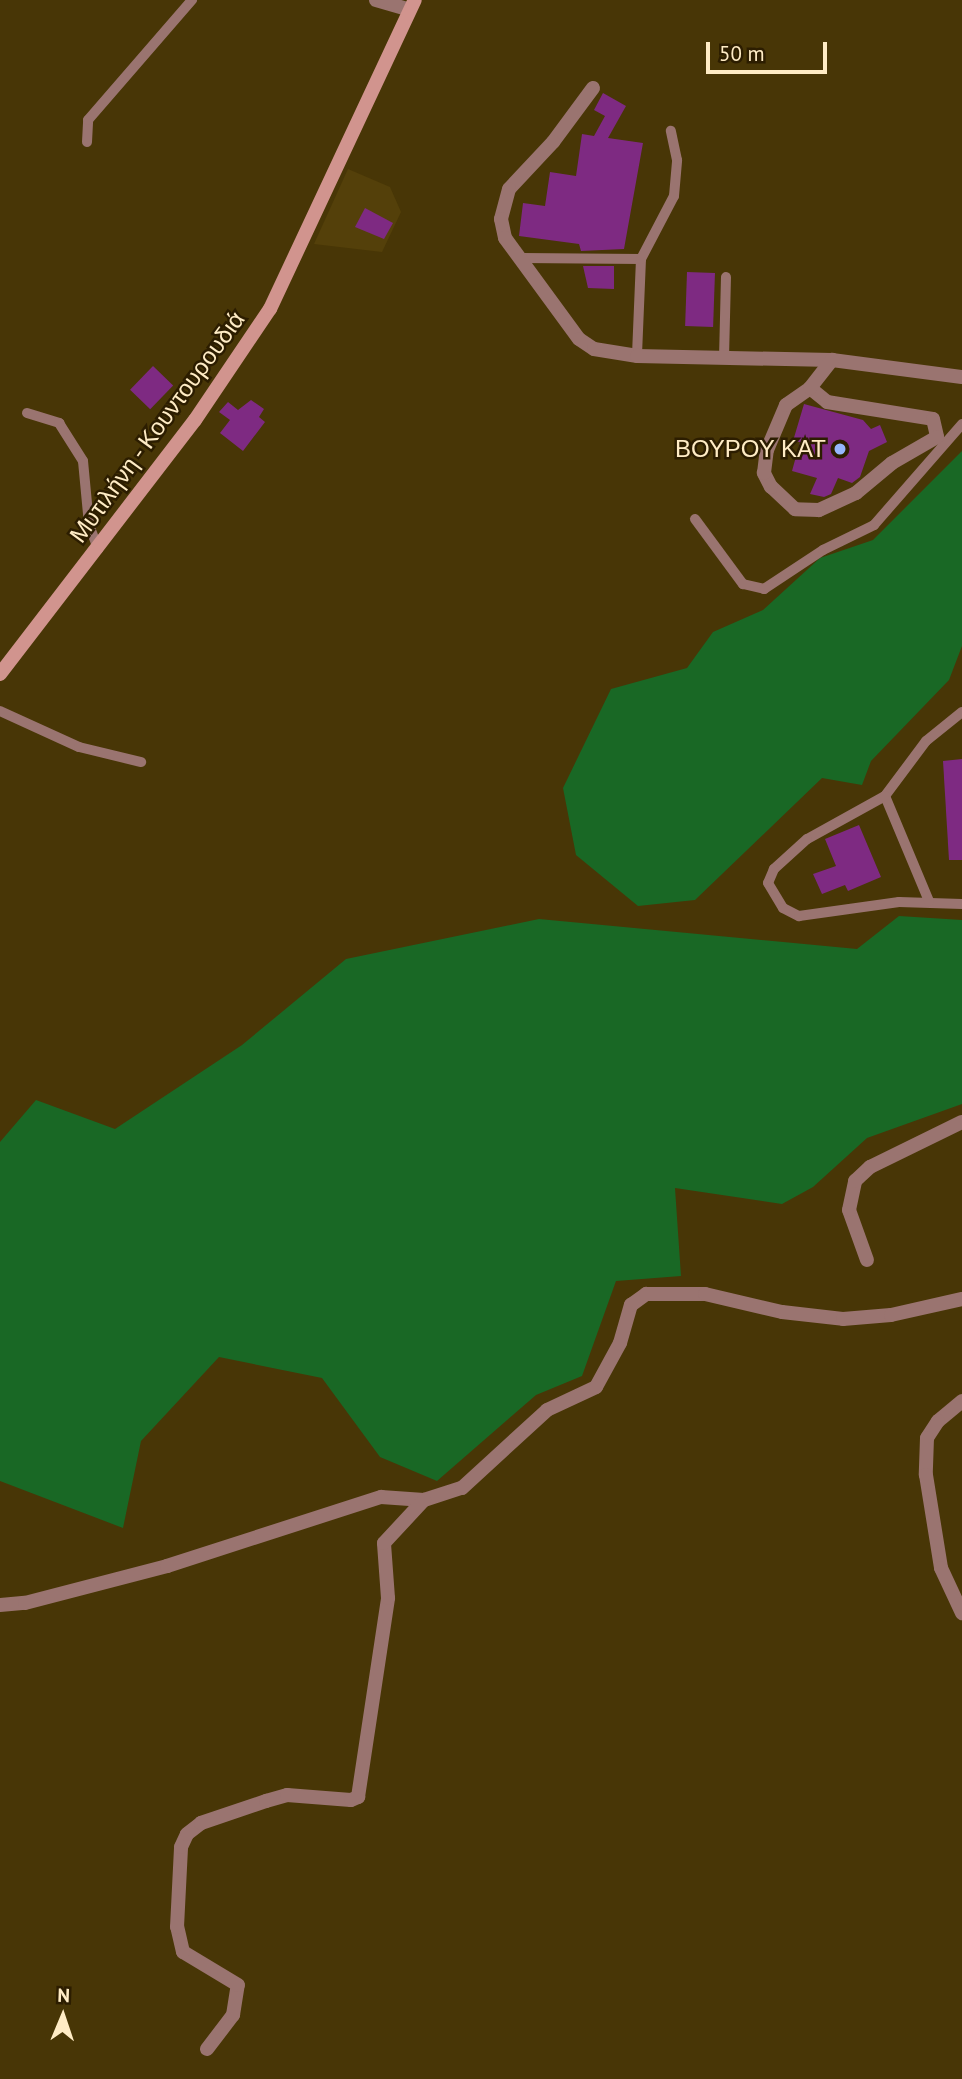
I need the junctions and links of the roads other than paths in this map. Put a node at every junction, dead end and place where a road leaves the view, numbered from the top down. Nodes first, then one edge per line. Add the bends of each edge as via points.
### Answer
1 (192, 0) edge
2 (376, 0) edge
3 (412, 5) edge
4 (593, 88) dead end
5 (671, 131) dead end
6 (87, 142) dead end
7 (522, 258) junction
8 (641, 259) junction
9 (726, 277) dead end
10 (637, 356) junction
11 (724, 358) junction
12 (832, 360) junction
13 (962, 377) edge
14 (810, 388) junction
15 (27, 413) dead end
16 (962, 424) edge
17 (695, 519) dead end
18 (97, 549) junction
19 (0, 674) edge
20 (0, 711) edge
21 (962, 712) edge
22 (141, 762) dead end
23 (885, 796) junction
24 (929, 901) junction
25 (962, 904) edge
26 (962, 1122) edge
27 (867, 1260) dead end
28 (962, 1298) edge
29 (962, 1401) edge
30 (424, 1500) junction
31 (0, 1605) edge
32 (962, 1612) edge
33 (207, 2049) dead end

1 - 6 lane via 88,120
2 - 3 street
3 - 18 main road, Μυτιλήνη - Κουντουρουδιά via 270,309 195,420
4 - 7 street via 554,142 509,188 501,219 505,237
5 - 8 lane via 677,160 674,196
7 - 8 lane
7 - 10 street via 579,339 593,349
8 - 10 lane
9 - 11 lane
10 - 11 street
11 - 12 street
12 - 13 street
12 - 14 street
14 - 14 street via 777,418 764,473 771,487 795,509 820,510 856,493 892,463 937,437 938,424 933,419 827,402
15 - 18 lane via 59,422 83,461 89,525
16 - 17 lane via 874,525 823,550 764,589 743,584
18 - 19 main road, Μυτιλήνη - Κουντουρουδιά
20 - 22 lane via 79,747
21 - 23 lane via 926,741
23 - 24 lane
23 - 24 lane via 807,839 774,869 768,883 771,894 783,908 799,916 816,917
24 - 25 lane
26 - 27 street via 870,1167 855,1181 849,1210
28 - 30 street via 891,1315 843,1318 791,1314 705,1294 646,1294 631,1305 620,1343 596,1387 547,1410 462,1488
29 - 32 street via 938,1421 927,1438 926,1475 941,1568
30 - 31 street via 381,1497 167,1566 25,1604
30 - 33 street via 384,1543 388,1598 358,1797 287,1795 201,1823 187,1834 181,1847 177,1927 183,1952 238,1985 233,2015

